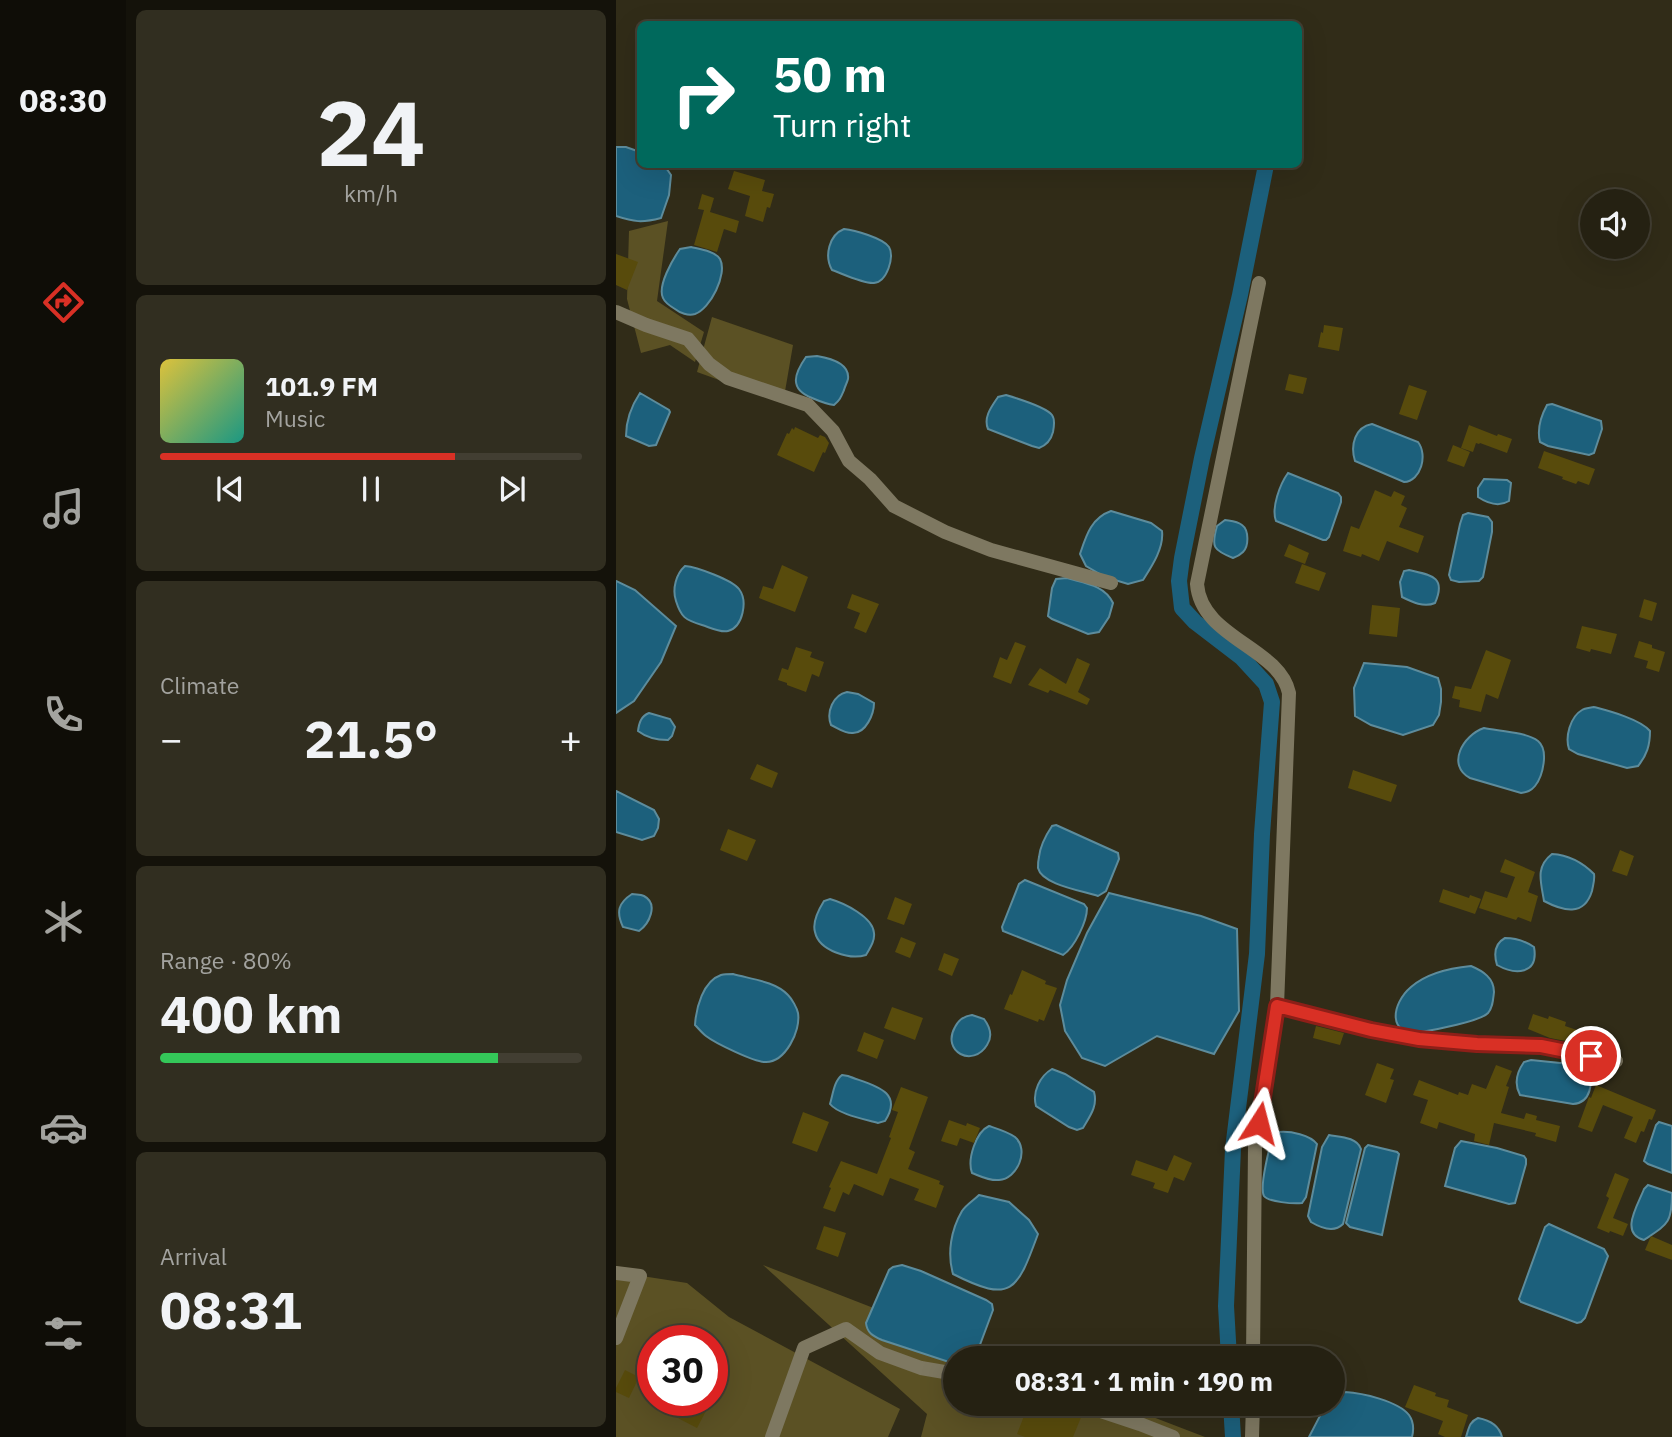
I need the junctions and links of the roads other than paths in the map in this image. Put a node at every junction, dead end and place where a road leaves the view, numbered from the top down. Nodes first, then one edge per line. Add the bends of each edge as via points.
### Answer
1 (1259, 283) dead end
2 (616, 312) edge
3 (1111, 583) dead end
4 (1277, 1006) junction
5 (1616, 1061) dead end
6 (616, 1273) edge
7 (616, 1338) edge
8 (1253, 1346) edge
9 (943, 1372) edge
10 (1116, 1416) edge
11 (1253, 1416) edge
12 (772, 1437) edge
13 (1173, 1437) edge
14 (1252, 1437) edge

1 - 4 street via 1197,584 1198,597 1208,614 1281,674 1288,686
2 - 3 street via 688,339 728,378 808,405 834,431 849,461 894,506 991,550
4 - 5 street via 1419,1039 1541,1046
4 - 8 street via 1255,1146
6 - 7 street via 640,1276
9 - 12 street via 880,1353 846,1329 804,1348
10 - 13 street
11 - 14 street

